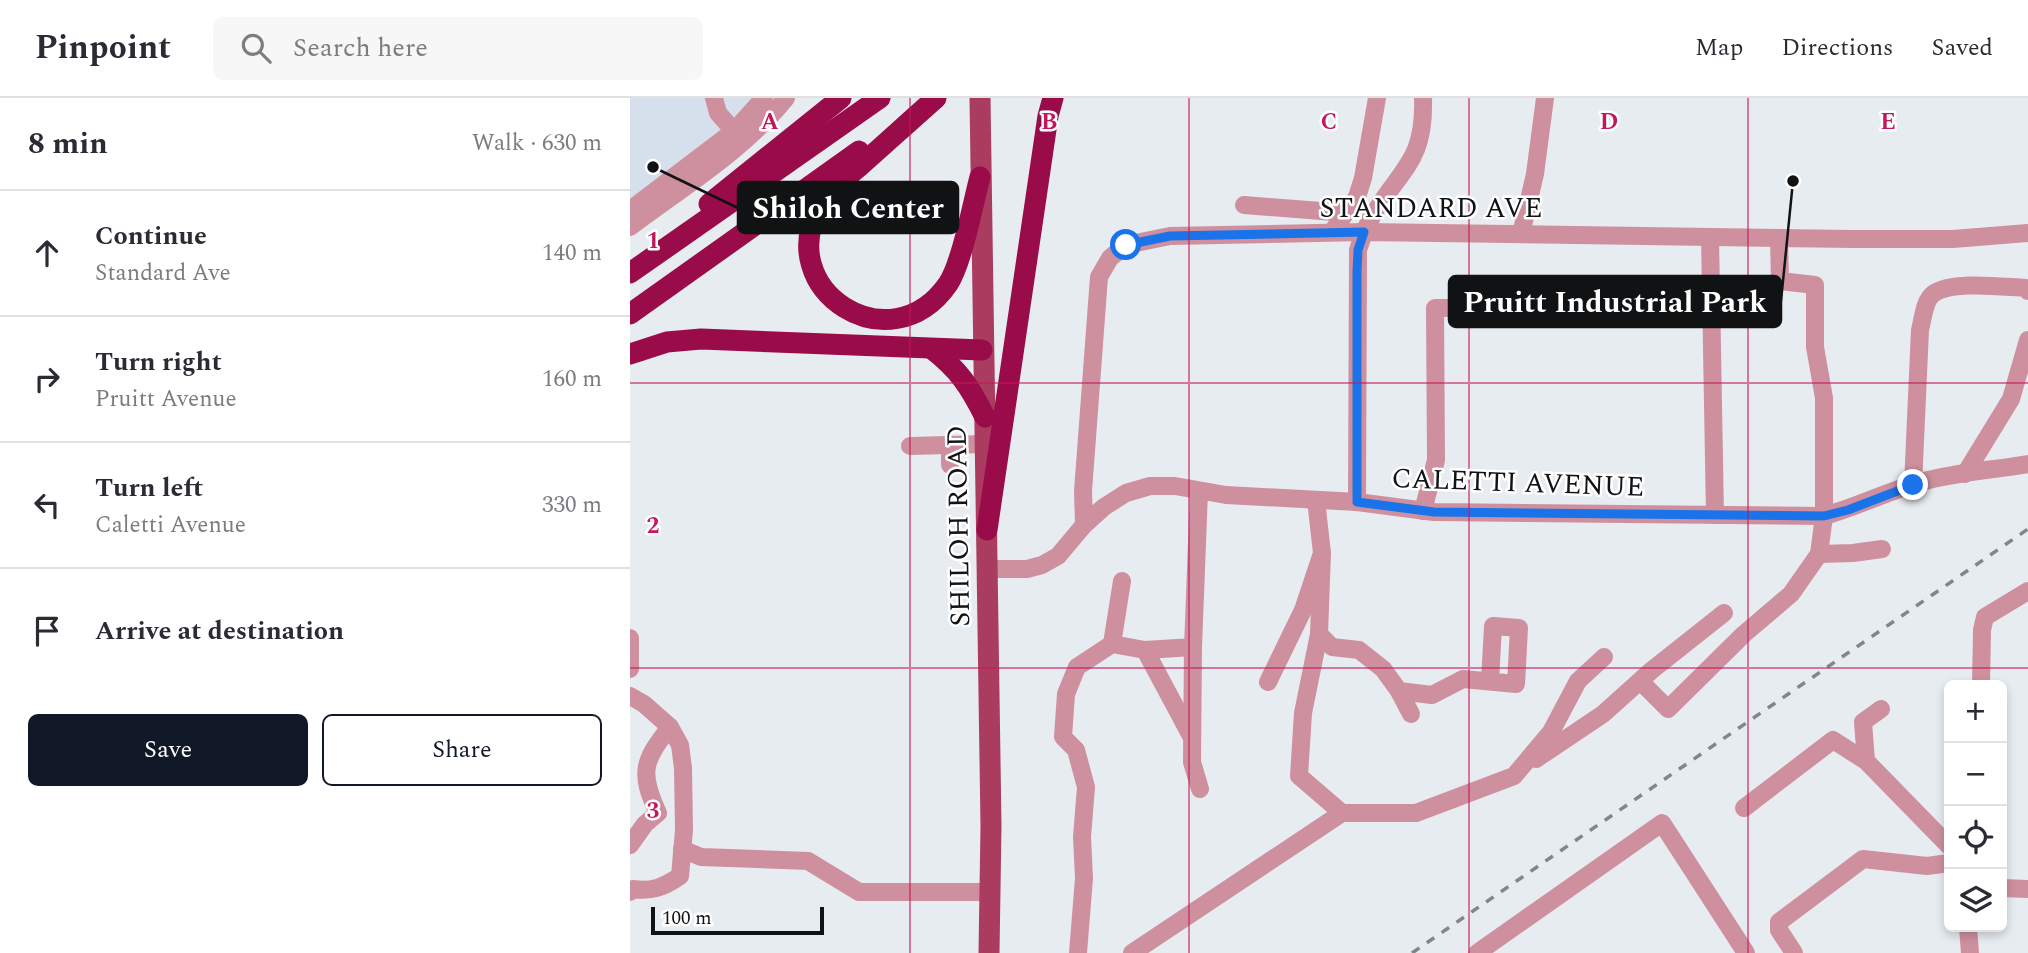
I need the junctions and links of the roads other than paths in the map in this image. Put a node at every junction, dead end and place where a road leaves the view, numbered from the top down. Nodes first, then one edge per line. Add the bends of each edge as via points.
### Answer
1 (714, 98) edge
2 (764, 98) edge
3 (786, 98) edge
4 (841, 98) edge
5 (880, 98) edge
6 (935, 98) edge
7 (1053, 98) edge
8 (1377, 98) edge
9 (1423, 98) edge
10 (1545, 98) edge
11 (980, 105) edge
12 (734, 131) junction
13 (980, 177) junction
14 (1244, 205) dead end
15 (630, 210) edge
16 (1346, 213) junction
17 (630, 228) edge
18 (1332, 232) junction
19 (1364, 232) junction
20 (2028, 233) edge
21 (1521, 234) junction
22 (1710, 237) junction
23 (1779, 238) junction
24 (630, 273) edge
25 (2028, 291) edge
26 (1482, 308) dead end
27 (630, 314) edge
28 (2028, 340) edge
29 (932, 349) junction
30 (982, 350) junction
31 (630, 354) edge
32 (985, 417) junction
33 (985, 444) junction
34 (950, 445) junction
35 (910, 446) dead end
36 (2028, 464) edge
37 (950, 465) dead end
38 (1965, 474) junction
39 (1913, 485) junction
40 (1199, 491) junction
41 (1316, 500) junction
42 (1357, 502) junction
43 (1423, 511) junction
44 (1715, 515) junction
45 (1824, 516) junction
46 (1084, 525) junction
47 (987, 530) junction
48 (1882, 548) dead end
49 (1322, 553) junction
50 (1819, 554) junction
51 (987, 569) junction
52 (1122, 581) dead end
53 (2028, 591) edge
54 (1724, 613) dead end
55 (1319, 634) junction
56 (630, 638) edge
57 (1112, 644) junction
58 (1193, 647) junction
59 (1145, 650) junction
60 (1605, 657) dead end
61 (630, 669) edge
62 (1981, 680) edge
63 (1490, 681) dead end
64 (1640, 681) junction
65 (1268, 682) dead end
66 (1399, 691) junction
67 (630, 696) edge
68 (1881, 709) dead end
69 (1411, 714) dead end
70 (670, 727) junction
71 (1193, 739) junction
72 (1866, 761) junction
73 (1514, 776) junction
74 (1200, 789) dead end
75 (1744, 808) dead end
76 (1342, 813) junction
77 (1944, 841) edge
78 (630, 845) edge
79 (682, 849) junction
80 (1944, 864) edge
81 (2007, 888) edge
82 (2028, 889) edge
83 (630, 892) edge
84 (991, 892) junction
85 (1968, 932) edge
86 (989, 953) edge
87 (1078, 953) edge
88 (1132, 953) edge
89 (1478, 953) edge
90 (1746, 953) edge
91 (1794, 953) edge
92 (1970, 953) edge

1 - 12 street via 718,113
2 - 12 street
3 - 17 street via 740,143
4 - 24 highway via 729,186
5 - 24 highway
6 - 13 highway via 836,187 819,208 810,246 819,283 837,304 865,317 900,318 927,306 950,281
6 - 27 highway
7 - 47 highway
8 - 16 street via 1363,178
9 - 19 street via 1417,149
10 - 21 street
11 - 13 main road, SHILOH ROAD
12 - 15 street
13 - 30 main road, SHILOH ROAD
14 - 16 street
16 - 18 street
18 - 19 street, STANDARD AVE
18 - 46 street, STANDARD AVE via 1170,236 1126,245 1110,258 1100,277
19 - 21 street, STANDARD AVE
19 - 42 street via 1357,272
20 - 23 street, STANDARD AVE via 1953,239
21 - 22 street, STANDARD AVE
22 - 23 street, STANDARD AVE
22 - 44 street
23 - 45 street via 1780,281 1815,285 1815,347 1824,398
25 - 39 street via 1951,286 1932,295 1920,330
26 - 43 street via 1435,308 1436,460
28 - 38 street via 2011,399
29 - 30 highway
29 - 31 highway via 701,339 667,342
29 - 32 highway via 968,384
30 - 32 main road, SHILOH ROAD
32 - 33 main road, SHILOH ROAD
33 - 34 street
33 - 47 main road, SHILOH ROAD
34 - 35 street
34 - 37 street
36 - 38 street, CALETTI AVENUE
38 - 39 street, CALETTI AVENUE
39 - 45 street, CALETTI AVENUE
40 - 41 street, CALETTI AVENUE
40 - 46 street, CALETTI AVENUE via 1150,486 1126,493
40 - 58 street
41 - 42 street, CALETTI AVENUE
41 - 49 street
42 - 43 street, CALETTI AVENUE
43 - 44 street, CALETTI AVENUE
44 - 45 street, CALETTI AVENUE
45 - 50 street
46 - 51 street, CALETTI AVENUE via 1058,556 1042,565
47 - 51 main road, SHILOH ROAD
48 - 50 street
49 - 55 street
49 - 65 street via 1303,610
50 - 64 street via 1791,594 1668,709
51 - 84 main road, SHILOH ROAD
52 - 57 street
53 - 62 street via 1985,617
54 - 64 street
55 - 66 street via 1332,647 1359,650 1383,669
55 - 76 street via 1303,713 1299,776
56 - 61 street
57 - 59 street
57 - 87 street via 1077,667 1066,694 1063,737 1076,750 1086,787
58 - 59 street
58 - 71 street
59 - 71 street
60 - 73 street via 1578,681 1551,732
63 - 66 street via 1463,679 1432,695
64 - 73 street via 1603,714
66 - 69 street
67 - 70 street
68 - 72 street via 1863,722
70 - 78 street via 653,748 645,770 658,813
70 - 79 street via 680,745 683,768
71 - 74 street via 1192,762
72 - 75 street via 1833,740
72 - 77 street
73 - 76 street via 1416,813
76 - 88 street
79 - 83 street via 680,876 663,887
79 - 84 street via 701,857 808,861 859,892
80 - 91 street via 1863,859 1779,922
81 - 82 street
84 - 86 main road, SHILOH ROAD
85 - 92 street
89 - 90 street via 1662,823

